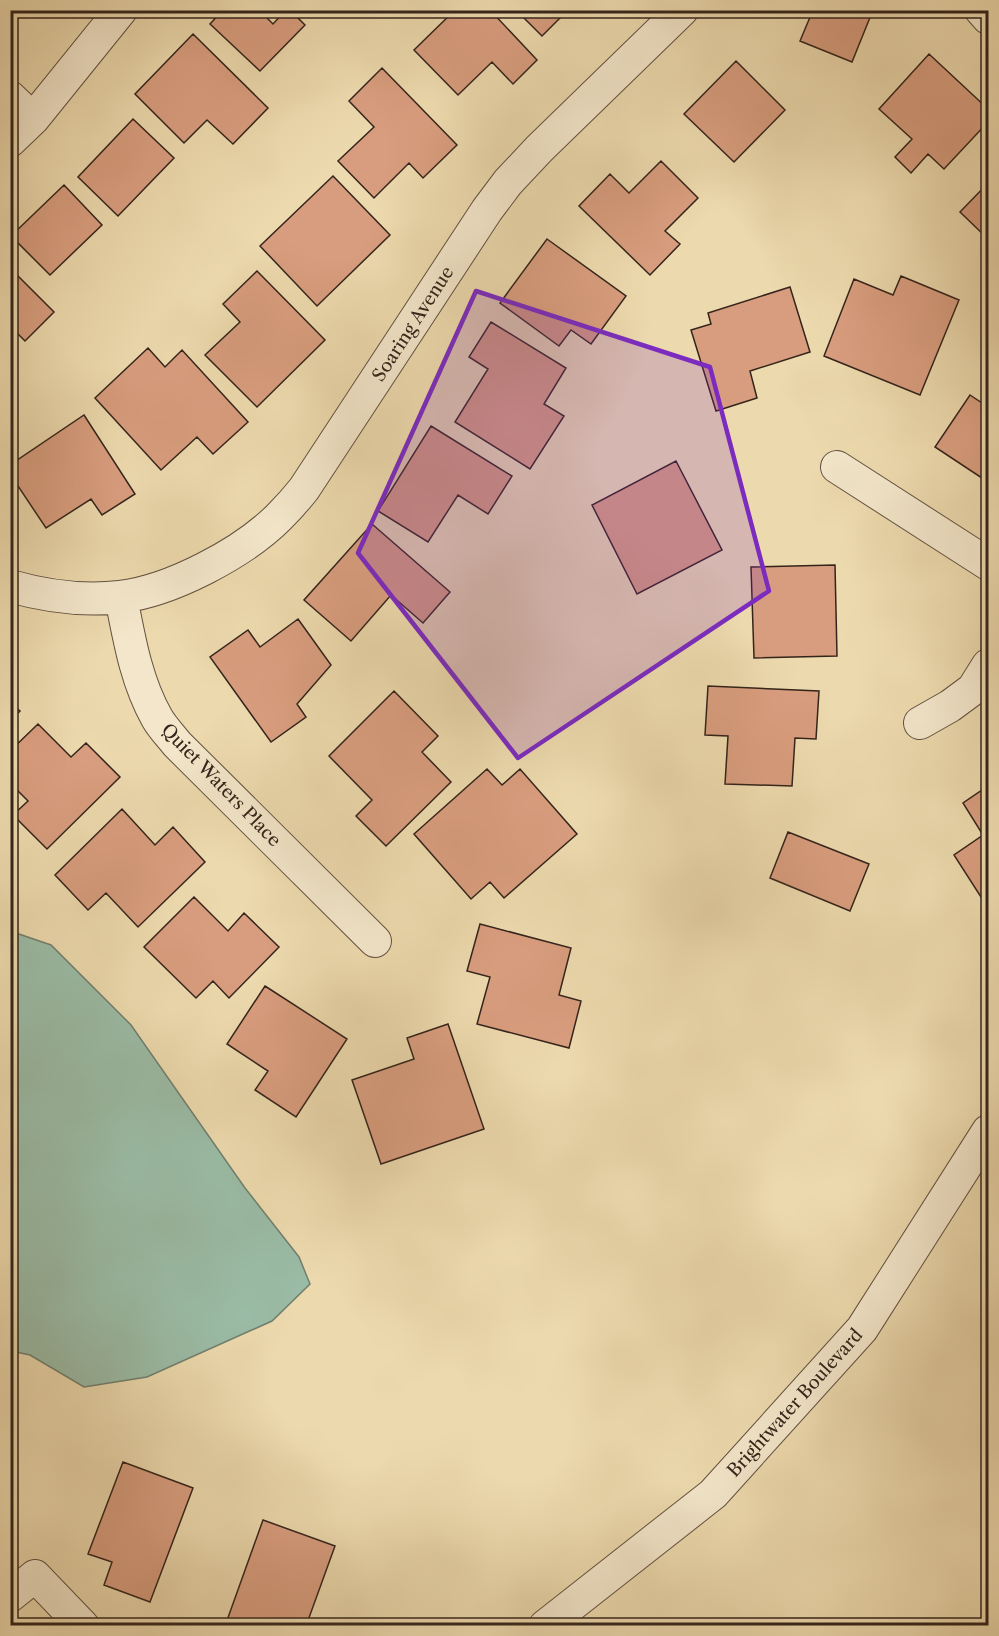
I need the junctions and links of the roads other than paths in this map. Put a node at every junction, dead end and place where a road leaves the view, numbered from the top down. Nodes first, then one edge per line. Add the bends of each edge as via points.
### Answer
1 (121, 10) edge
2 (682, 10) edge
3 (981, 10) edge
4 (988, 18) edge
5 (10, 97) edge
6 (33, 119) junction
7 (10, 141) edge
8 (837, 467) dead end
9 (988, 564) edge
10 (10, 586) edge
11 (121, 597) junction
12 (988, 665) edge
13 (920, 723) dead end
14 (375, 941) dead end
15 (988, 1131) edge
16 (10, 1596) edge
17 (83, 1626) edge
18 (545, 1626) edge

1 - 6 street
2 - 11 street, Soaring Avenue via 508,182 304,489 278,518 208,568
3 - 4 street
5 - 6 street
6 - 7 street
8 - 9 street
10 - 11 street, Soaring Avenue via 69,597
11 - 14 street, Quiet Waters Place via 142,688 158,719 177,744
12 - 13 street via 973,689
15 - 18 street, Brightwater Boulevard via 862,1329 713,1494
16 - 17 street via 35,1576

